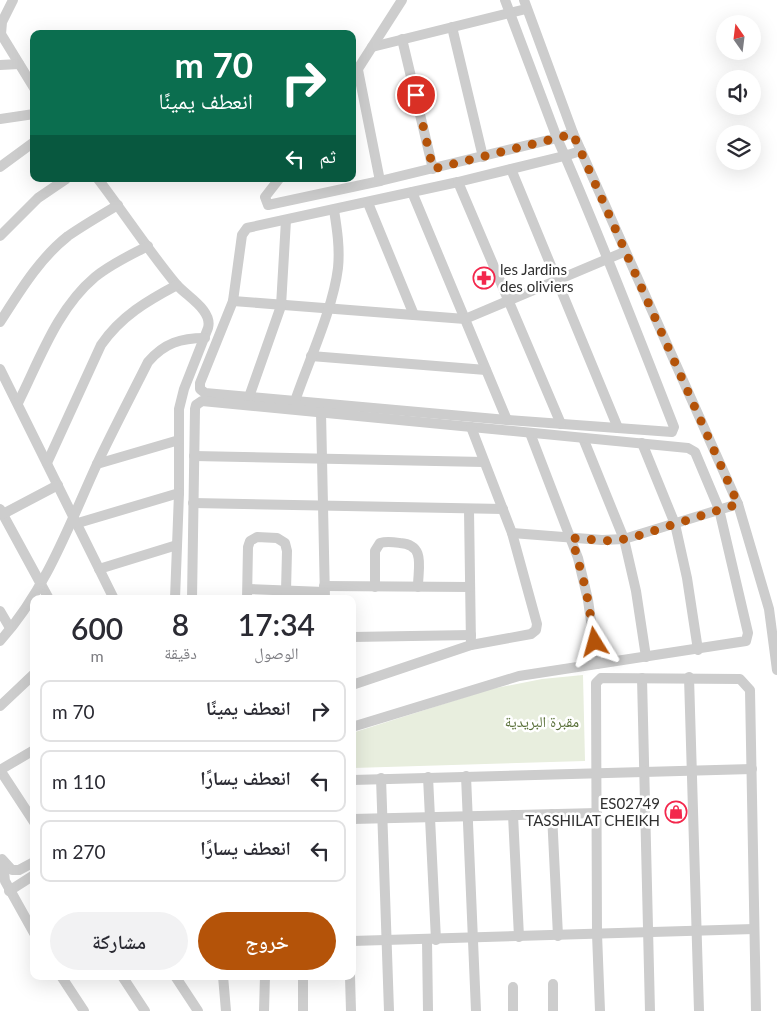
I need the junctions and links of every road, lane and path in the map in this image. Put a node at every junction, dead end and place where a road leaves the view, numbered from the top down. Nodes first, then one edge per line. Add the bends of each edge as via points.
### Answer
1 (13, 0) edge
2 (402, 0) edge
3 (505, 0) edge
4 (525, 4) edge
5 (509, 14) junction
6 (1, 22) edge
7 (452, 27) junction
8 (402, 39) junction
9 (372, 47) junction
10 (19, 64) junction
11 (0, 65) edge
12 (356, 72) edge
13 (356, 78) edge
14 (30, 82) edge
15 (30, 115) edge
16 (0, 119) edge
17 (573, 134) junction
18 (557, 138) junction
19 (30, 145) edge
20 (581, 151) junction
21 (564, 156) junction
22 (482, 157) junction
23 (0, 167) edge
24 (433, 169) junction
25 (511, 169) junction
26 (380, 181) junction
27 (62, 182) edge
28 (100, 182) edge
29 (277, 182) edge
30 (458, 182) junction
31 (412, 192) junction
32 (368, 203) junction
33 (118, 205) junction
34 (334, 210) junction
35 (286, 220) junction
36 (0, 236) edge
37 (148, 246) junction
38 (624, 252) junction
39 (608, 260) junction
40 (557, 281) junction
41 (177, 285) junction
42 (233, 301) junction
43 (509, 301) junction
44 (281, 306) junction
45 (328, 308) junction
46 (414, 315) junction
47 (465, 319) junction
48 (0, 322) edge
49 (205, 338) junction
50 (311, 356) junction
51 (0, 370) edge
52 (486, 370) junction
53 (248, 397) junction
54 (295, 401) junction
55 (18, 403) junction
56 (320, 412) junction
57 (507, 420) junction
58 (561, 424) junction
59 (471, 427) junction
60 (618, 428) junction
61 (530, 432) junction
62 (583, 438) junction
63 (179, 440) junction
64 (642, 443) junction
65 (194, 456) junction
66 (322, 458) junction
67 (484, 462) junction
68 (47, 463) junction
69 (97, 464) junction
70 (58, 484) junction
71 (179, 493) junction
72 (194, 503) junction
73 (738, 504) junction
74 (323, 506) junction
75 (503, 509) junction
76 (719, 509) junction
77 (469, 510) junction
78 (2, 511) edge
79 (76, 520) junction
80 (675, 524) junction
81 (512, 533) junction
82 (572, 538) junction
83 (624, 540) junction
84 (177, 545) junction
85 (99, 569) junction
86 (41, 584) junction
87 (375, 587) junction
88 (418, 587) junction
89 (470, 587) junction
90 (286, 591) junction
91 (324, 592) edge
92 (247, 594) edge
93 (33, 595) edge
94 (47, 595) edge
95 (112, 595) edge
96 (176, 595) edge
97 (192, 595) edge
98 (30, 600) edge
99 (0, 612) edge
100 (10, 628) junction
101 (356, 637) edge
102 (471, 640) junction
103 (0, 641) edge
104 (698, 650) junction
105 (646, 657) junction
106 (597, 664) junction
107 (777, 670) edge
108 (689, 677) junction
109 (642, 678) junction
110 (30, 679) edge
111 (356, 683) edge
112 (0, 706) edge
113 (356, 727) edge
114 (30, 752) edge
115 (752, 769) junction
116 (0, 770) edge
117 (692, 770) junction
118 (596, 773) junction
119 (644, 773) junction
120 (428, 776) junction
121 (466, 776) junction
122 (381, 778) junction
123 (356, 780) edge
124 (29, 806) edge
125 (597, 813) junction
126 (552, 814) junction
127 (513, 815) junction
128 (469, 816) junction
129 (430, 817) junction
130 (382, 818) junction
131 (356, 819) edge
132 (2, 859) edge
133 (30, 864) edge
134 (30, 878) edge
135 (9, 891) junction
136 (30, 926) edge
137 (754, 929) junction
138 (695, 930) junction
139 (647, 932) junction
140 (597, 934) junction
141 (558, 936) junction
142 (519, 938) junction
143 (474, 939) junction
144 (431, 940) junction
145 (386, 941) junction
146 (356, 942) edge
147 (64, 980) edge
148 (125, 980) edge
149 (178, 980) edge
150 (223, 980) edge
151 (265, 980) edge
152 (302, 980) edge
153 (350, 980) edge
154 (553, 984) dead end
155 (513, 987) dead end
156 (84, 1011) edge
157 (145, 1011) edge
158 (198, 1011) edge
159 (226, 1011) edge
160 (264, 1011) edge
161 (303, 1011) edge
162 (351, 1011) edge
163 (389, 1011) edge
164 (428, 1011) edge
165 (476, 1011) edge
166 (513, 1011) edge
167 (553, 1011) edge
168 (600, 1011) edge
169 (650, 1011) edge
170 (699, 1011) edge
171 (756, 1011) edge

1 - 6 street
2 - 9 street
3 - 5 street
4 - 5 street
4 - 17 street
5 - 7 street
5 - 18 street
6 - 10 street via 2,39
7 - 8 street
7 - 22 street
8 - 9 street
8 - 24 street
9 - 12 street
10 - 11 street
10 - 14 street
13 - 26 street
15 - 16 street
17 - 18 street
17 - 20 street
18 - 21 street
18 - 22 street
19 - 23 street
20 - 21 street
20 - 38 street
21 - 25 street
21 - 39 street
22 - 24 street
24 - 26 street
25 - 30 street
25 - 40 street
26 - 29 street via 268,205 265,197
27 - 36 street via 38,198
28 - 33 street
30 - 31 street
30 - 43 street
31 - 32 street
31 - 47 street
32 - 34 street
32 - 46 street
33 - 37 street
33 - 48 street via 55,248 34,270
34 - 35 street
34 - 45 street via 339,245 338,268
35 - 42 street via 250,227 243,232
35 - 44 street
37 - 41 street
37 - 55 street via 107,268 72,301
38 - 39 street
38 - 73 street
39 - 40 street
39 - 60 street via 674,426 670,432
40 - 43 street
40 - 60 street
41 - 49 street via 208,316
41 - 68 street via 131,311 110,332
42 - 44 street
42 - 53 street via 199,386 205,393
43 - 47 street
43 - 58 street
44 - 45 street
44 - 53 street
45 - 46 street
45 - 50 street
46 - 47 street
47 - 52 street
49 - 63 street via 180,400
49 - 69 street via 180,339 153,356
50 - 52 street
50 - 54 street
51 - 55 street
52 - 57 street
53 - 54 street
54 - 57 street
55 - 68 street
56 - 59 street
56 - 65 street via 200,402 195,409
56 - 66 street
57 - 58 street
58 - 60 street
59 - 61 street
59 - 67 street
61 - 62 street
61 - 82 street
62 - 64 street
62 - 83 street
63 - 69 street
63 - 71 street
64 - 76 street via 688,448 695,452
64 - 80 street
65 - 66 street
65 - 72 street
66 - 67 street
66 - 74 street
67 - 75 street
68 - 70 street
69 - 79 street
70 - 78 street
70 - 79 street
71 - 79 street
71 - 84 street
72 - 74 street
72 - 97 street
73 - 76 street
73 - 107 street via 769,609
74 - 77 street
74 - 91 street
75 - 77 street
75 - 81 street
76 - 80 street
76 - 104 street via 748,636 741,644
77 - 89 street
78 - 86 street
79 - 85 street
79 - 86 street
80 - 83 street
80 - 104 street via 688,578
81 - 82 street
81 - 102 street via 537,627 531,634
82 - 83 street
82 - 106 street via 588,600
83 - 105 street
84 - 85 street
84 - 96 street
85 - 95 street
86 - 93 street
86 - 94 street
87 - 88 street
87 - 88 street via 375,551 378,545 386,542 409,543 415,548 418,554
87 - 91 street
88 - 89 street
89 - 102 street
90 - 91 street
90 - 92 street
90 - 92 street via 286,543 279,538 260,537 248,544
98 - 100 street
99 - 100 street
100 - 103 street
101 - 102 street
102 - 111 street
104 - 105 street
105 - 106 street
106 - 113 street via 506,679
108 - 109 street
108 - 115 street via 733,677 746,683 750,690
108 - 117 street
109 - 118 street via 601,678 596,683
109 - 119 street
110 - 112 street
114 - 116 street
115 - 117 street
115 - 137 street
116 - 124 street
117 - 119 street
117 - 138 street
118 - 119 street
118 - 121 street
118 - 125 street
119 - 139 street
120 - 121 street
120 - 122 street
120 - 129 street
121 - 128 street
122 - 123 street
122 - 130 street
125 - 126 street
125 - 140 street
126 - 127 street
126 - 141 street
127 - 128 street
127 - 142 street
128 - 129 street
128 - 143 street
129 - 130 street
129 - 144 street
130 - 131 street
130 - 145 street
132 - 133 street via 12,870
132 - 135 street
134 - 135 street
135 - 136 street
137 - 138 street
137 - 171 street
138 - 139 street
138 - 170 street
139 - 140 street
139 - 169 street
140 - 141 street
140 - 168 street
141 - 142 street
142 - 143 street
143 - 144 street
143 - 165 street
144 - 145 street
144 - 164 street
145 - 146 street
145 - 163 street
147 - 156 street
148 - 157 street
149 - 158 street
150 - 159 street
151 - 160 street
152 - 161 street
153 - 162 street
154 - 167 street
155 - 166 street

